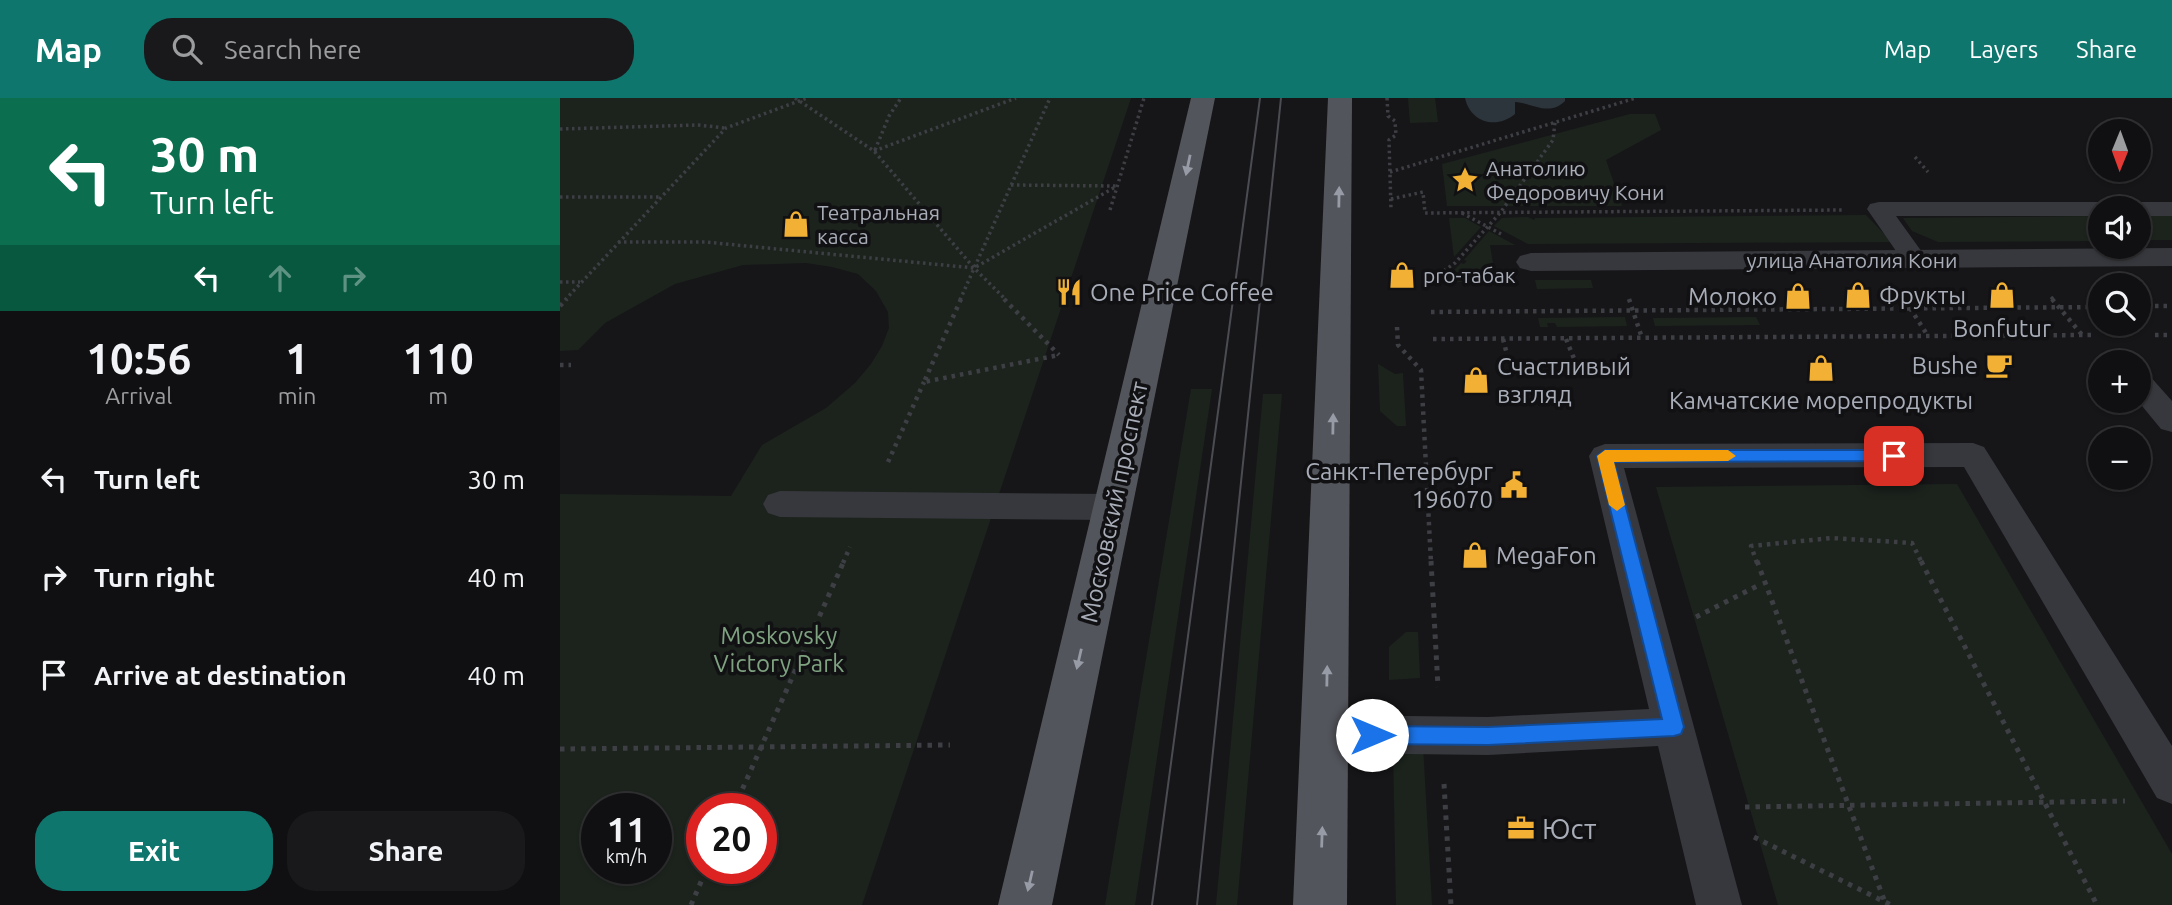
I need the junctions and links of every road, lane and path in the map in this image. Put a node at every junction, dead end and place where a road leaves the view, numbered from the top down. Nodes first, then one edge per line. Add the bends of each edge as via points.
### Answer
1 (794, 98) edge
2 (807, 98) edge
3 (901, 98) edge
4 (1016, 98) edge
5 (1050, 98) edge
6 (1144, 98) edge
7 (1203, 98) edge
8 (1340, 98) edge
9 (1387, 98) edge
10 (1636, 98) edge
11 (799, 101) junction
12 (1555, 122) junction
13 (726, 128) junction
14 (560, 130) edge
15 (874, 151) junction
16 (1390, 172) junction
17 (1011, 185) junction
18 (1117, 186) junction
19 (560, 197) edge
20 (661, 197) junction
21 (1391, 199) junction
22 (2172, 208) edge
23 (1110, 209) dead end
24 (1391, 209) dead end
25 (1879, 209) junction
26 (2088, 209) edge
27 (2151, 209) edge
28 (1500, 213) junction
29 (618, 242) junction
30 (2172, 257) edge
31 (1914, 259) junction
32 (1531, 262) dead end
33 (974, 268) junction
34 (1429, 281) dead end
35 (560, 282) edge
36 (581, 282) junction
37 (560, 306) edge
38 (2151, 306) edge
39 (2172, 306) edge
40 (2088, 307) edge
41 (1910, 308) junction
42 (1431, 312) dead end
43 (1397, 327) dead end
44 (2088, 335) edge
45 (2151, 335) edge
46 (2172, 335) edge
47 (1928, 336) junction
48 (1566, 338) junction
49 (1433, 339) dead end
50 (1503, 339) junction
51 (1509, 362) dead end
52 (1575, 362) dead end
53 (560, 365) edge
54 (571, 365) dead end
55 (2151, 395) edge
56 (2171, 418) edge
57 (780, 504) dead end
58 (1113, 507) junction
59 (836, 580) dead end
60 (1759, 585) dead end
61 (1652, 639) junction
62 (1674, 727) junction
63 (1326, 734) junction
64 (1441, 735) junction
65 (950, 745) dead end
66 (761, 747) junction
67 (560, 749) edge
68 (2172, 784) edge
69 (741, 793) edge
70 (2133, 801) dead end
71 (2043, 803) junction
72 (1848, 805) junction
73 (1696, 808) junction
74 (700, 884) edge
75 (1887, 904) edge
76 (691, 905) edge
77 (1025, 905) edge
78 (1320, 905) edge
79 (1451, 905) edge
80 (1719, 905) edge
81 (2097, 905) edge

1 - 11 path
2 - 11 path
3 - 15 path
4 - 15 path
5 - 17 path
6 - 18 path
7 -> 58 main road, Московский проспект
63 -> 8 main road
9 - 16 path via 1396,135 1390,141
10 - 12 path
11 - 13 path
11 - 15 path
12 - 16 path
12 - 28 path via 1553,140
13 - 14 path
13 - 20 path
15 - 33 path
16 - 21 path
17 - 18 path
17 - 33 path
18 - 23 path
18 - 33 path
19 - 20 path
20 - 29 path
21 - 24 path
21 - 28 path via 1423,192 1425,213
22 - 27 lane
25 - 26 lane
25 - 28 path
25 - 31 lane
28 - 34 path via 1455,263
29 - 33 path via 705,242
29 - 36 path
30 - 31 street, улица Анатолия Кони
31 - 32 street, улица Анатолия Кони
33 - 33 path via 1059,355 924,382 952,318
35 - 36 path
36 - 37 path
38 - 39 path
40 - 41 path
41 - 42 path
41 - 47 path
43 - 64 path via 1398,345 1421,370
44 - 47 path
45 - 46 path
47 - 48 path
48 - 50 path
48 - 52 path
49 - 50 path
50 - 51 path
53 - 54 path
55 - 56 lane
57 - 58 lane
58 -> 77 main road, Московский проспект
59 - 66 path
60 - 61 path
61 - 62 lane
61 - 68 lane via 1605,456 1973,456
62 - 64 lane
62 - 73 lane
63 - 64 lane
78 -> 63 main road
64 - 79 path
65 - 66 path
66 - 67 path
66 - 69 path
70 - 71 path
71 - 72 path
71 - 72 path via 1912,543 1864,538 1751,546
71 - 81 path
72 - 73 path
72 - 75 path
73 - 75 path
73 - 80 lane
74 - 76 path

